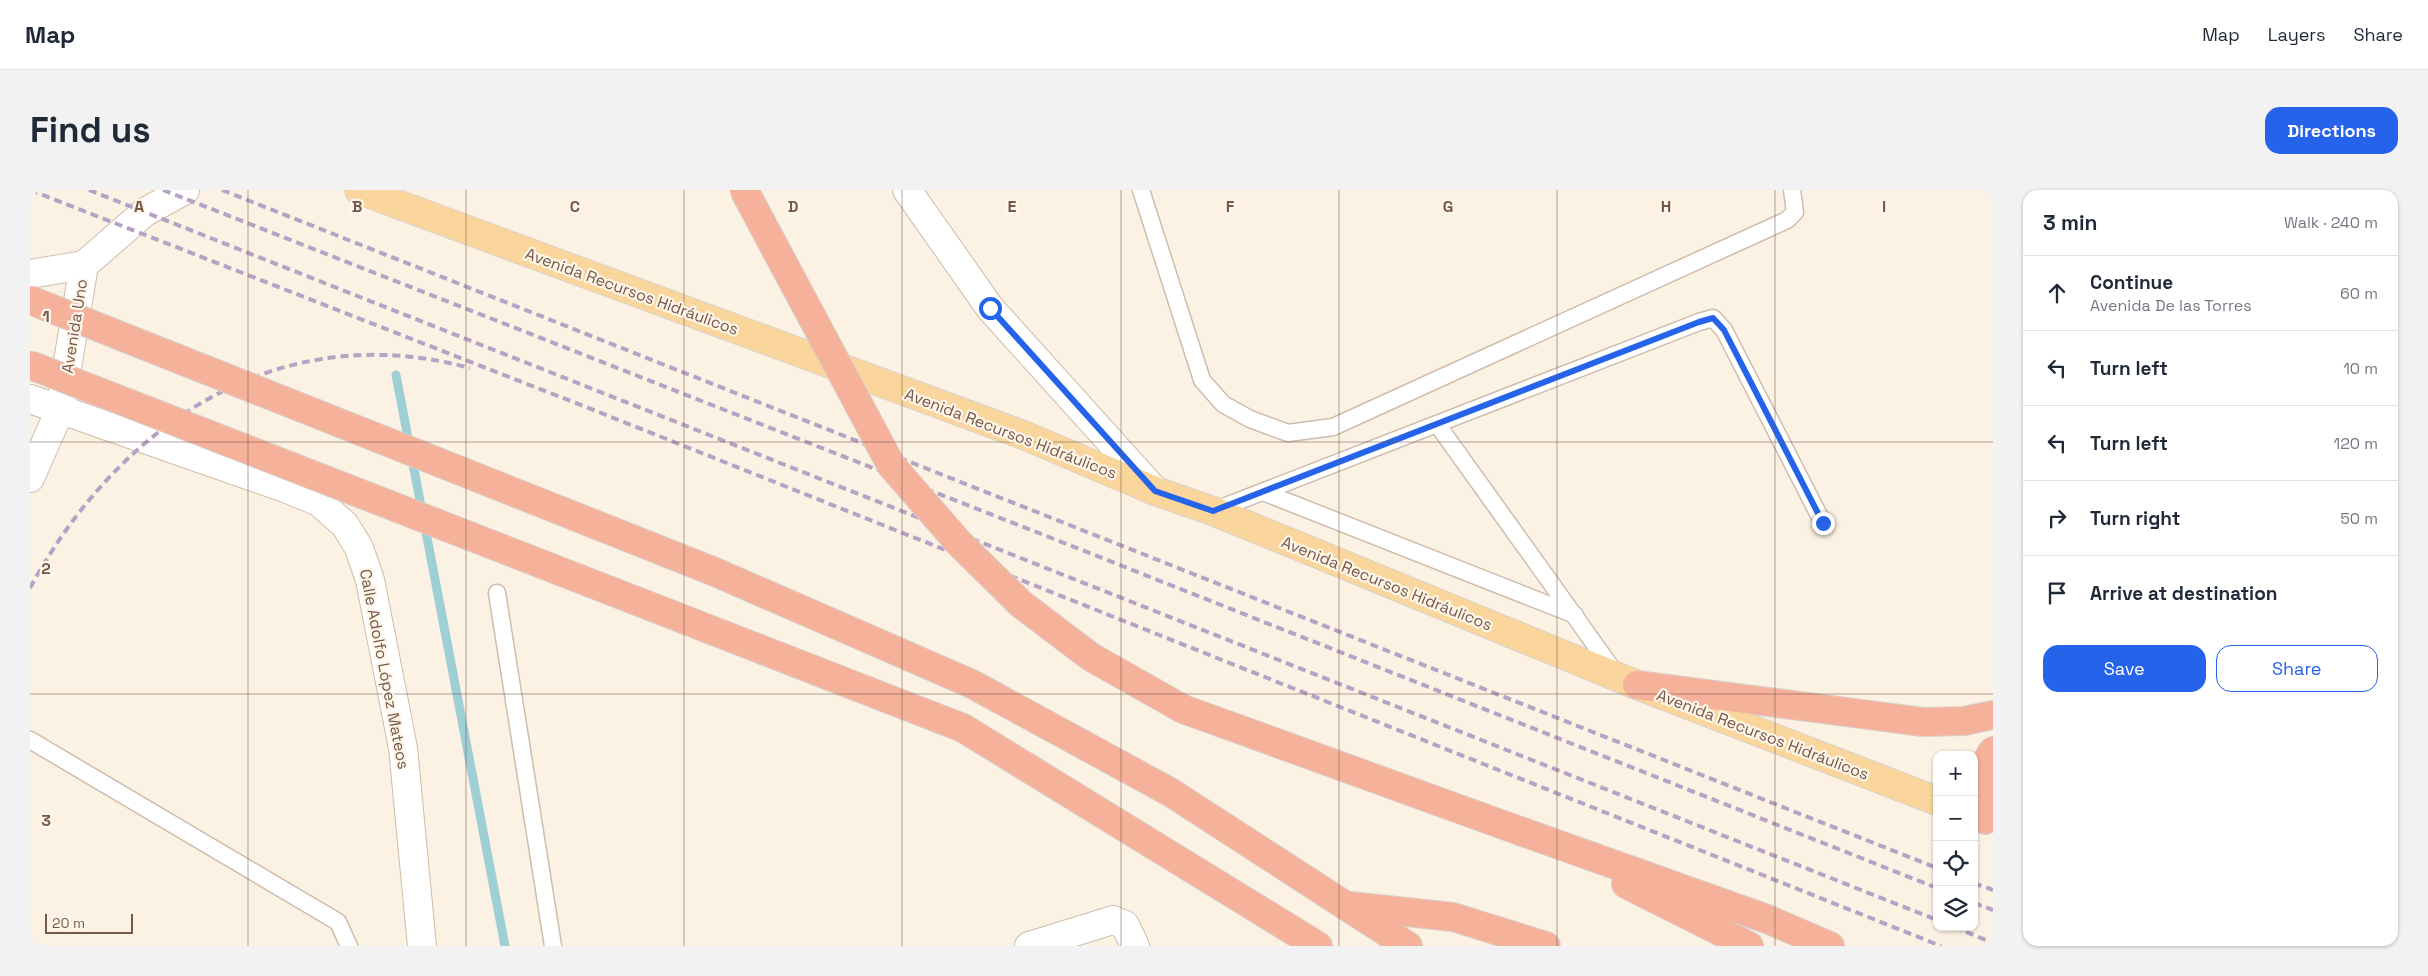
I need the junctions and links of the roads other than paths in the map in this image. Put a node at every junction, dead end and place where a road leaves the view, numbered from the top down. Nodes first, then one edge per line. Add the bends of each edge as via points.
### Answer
1 (185, 190) edge
2 (744, 190) edge
3 (907, 190) edge
4 (1141, 190) edge
5 (1792, 190) edge
6 (373, 191) edge
7 (84, 265) junction
8 (30, 274) edge
9 (30, 300) edge
10 (30, 364) edge
11 (30, 399) edge
12 (60, 410) junction
13 (1437, 424) junction
14 (30, 478) edge
15 (1155, 491) junction
16 (1263, 492) junction
17 (1213, 511) junction
18 (1823, 523) dead end
19 (498, 593) dead end
20 (1575, 615) junction
21 (1628, 681) junction
22 (1993, 715) edge
23 (30, 740) edge
24 (1993, 751) edge
25 (1933, 799) edge
26 (1984, 820) edge
27 (1520, 831) junction
28 (1344, 905) junction
29 (1130, 936) edge
30 (349, 946) edge
31 (422, 946) edge
32 (553, 946) edge
33 (1029, 946) edge
34 (1318, 946) edge
35 (1408, 946) edge
36 (1546, 946) edge
37 (1749, 946) edge
38 (1830, 946) edge

1 - 7 main road, Avenida Uno via 145,212
2 - 27 highway, bridge via 890,465 959,543 1021,604 1091,656 1183,709
3 - 15 main road via 990,308
4 - 5 lane via 1202,380 1223,404 1250,419 1288,433 1334,427 1787,220 1795,212
6 - 15 main road, Avenida Recursos Hidráulicos via 1026,436
7 - 8 main road
7 - 12 main road, Avenida Uno
9 - 28 highway, bridge via 714,572 972,684 1170,792
10 - 34 highway, bridge via 963,728
11 - 12 main road, Calle Adolfo López Mateos
12 - 14 main road, Avenida Uno
12 - 31 main road, Calle Adolfo López Mateos via 285,488 319,502 345,525 359,548 370,580 403,748
13 - 16 lane
13 - 18 lane via 1713,318 1724,330
13 - 20 lane
15 - 17 main road, Avenida Recursos Hidráulicos
16 - 17 lane
16 - 20 lane
17 - 21 main road, Avenida Recursos Hidráulicos
19 - 32 lane
20 - 21 lane
21 - 22 highway via 1923,722 1964,721
21 - 25 main road, Avenida Recursos Hidráulicos
23 - 30 lane via 338,922
24 - 26 highway via 1980,788
27 - 37 highway
27 - 38 highway via 1768,919
28 - 35 highway
28 - 36 highway via 1453,917
29 - 33 main road via 1112,920

